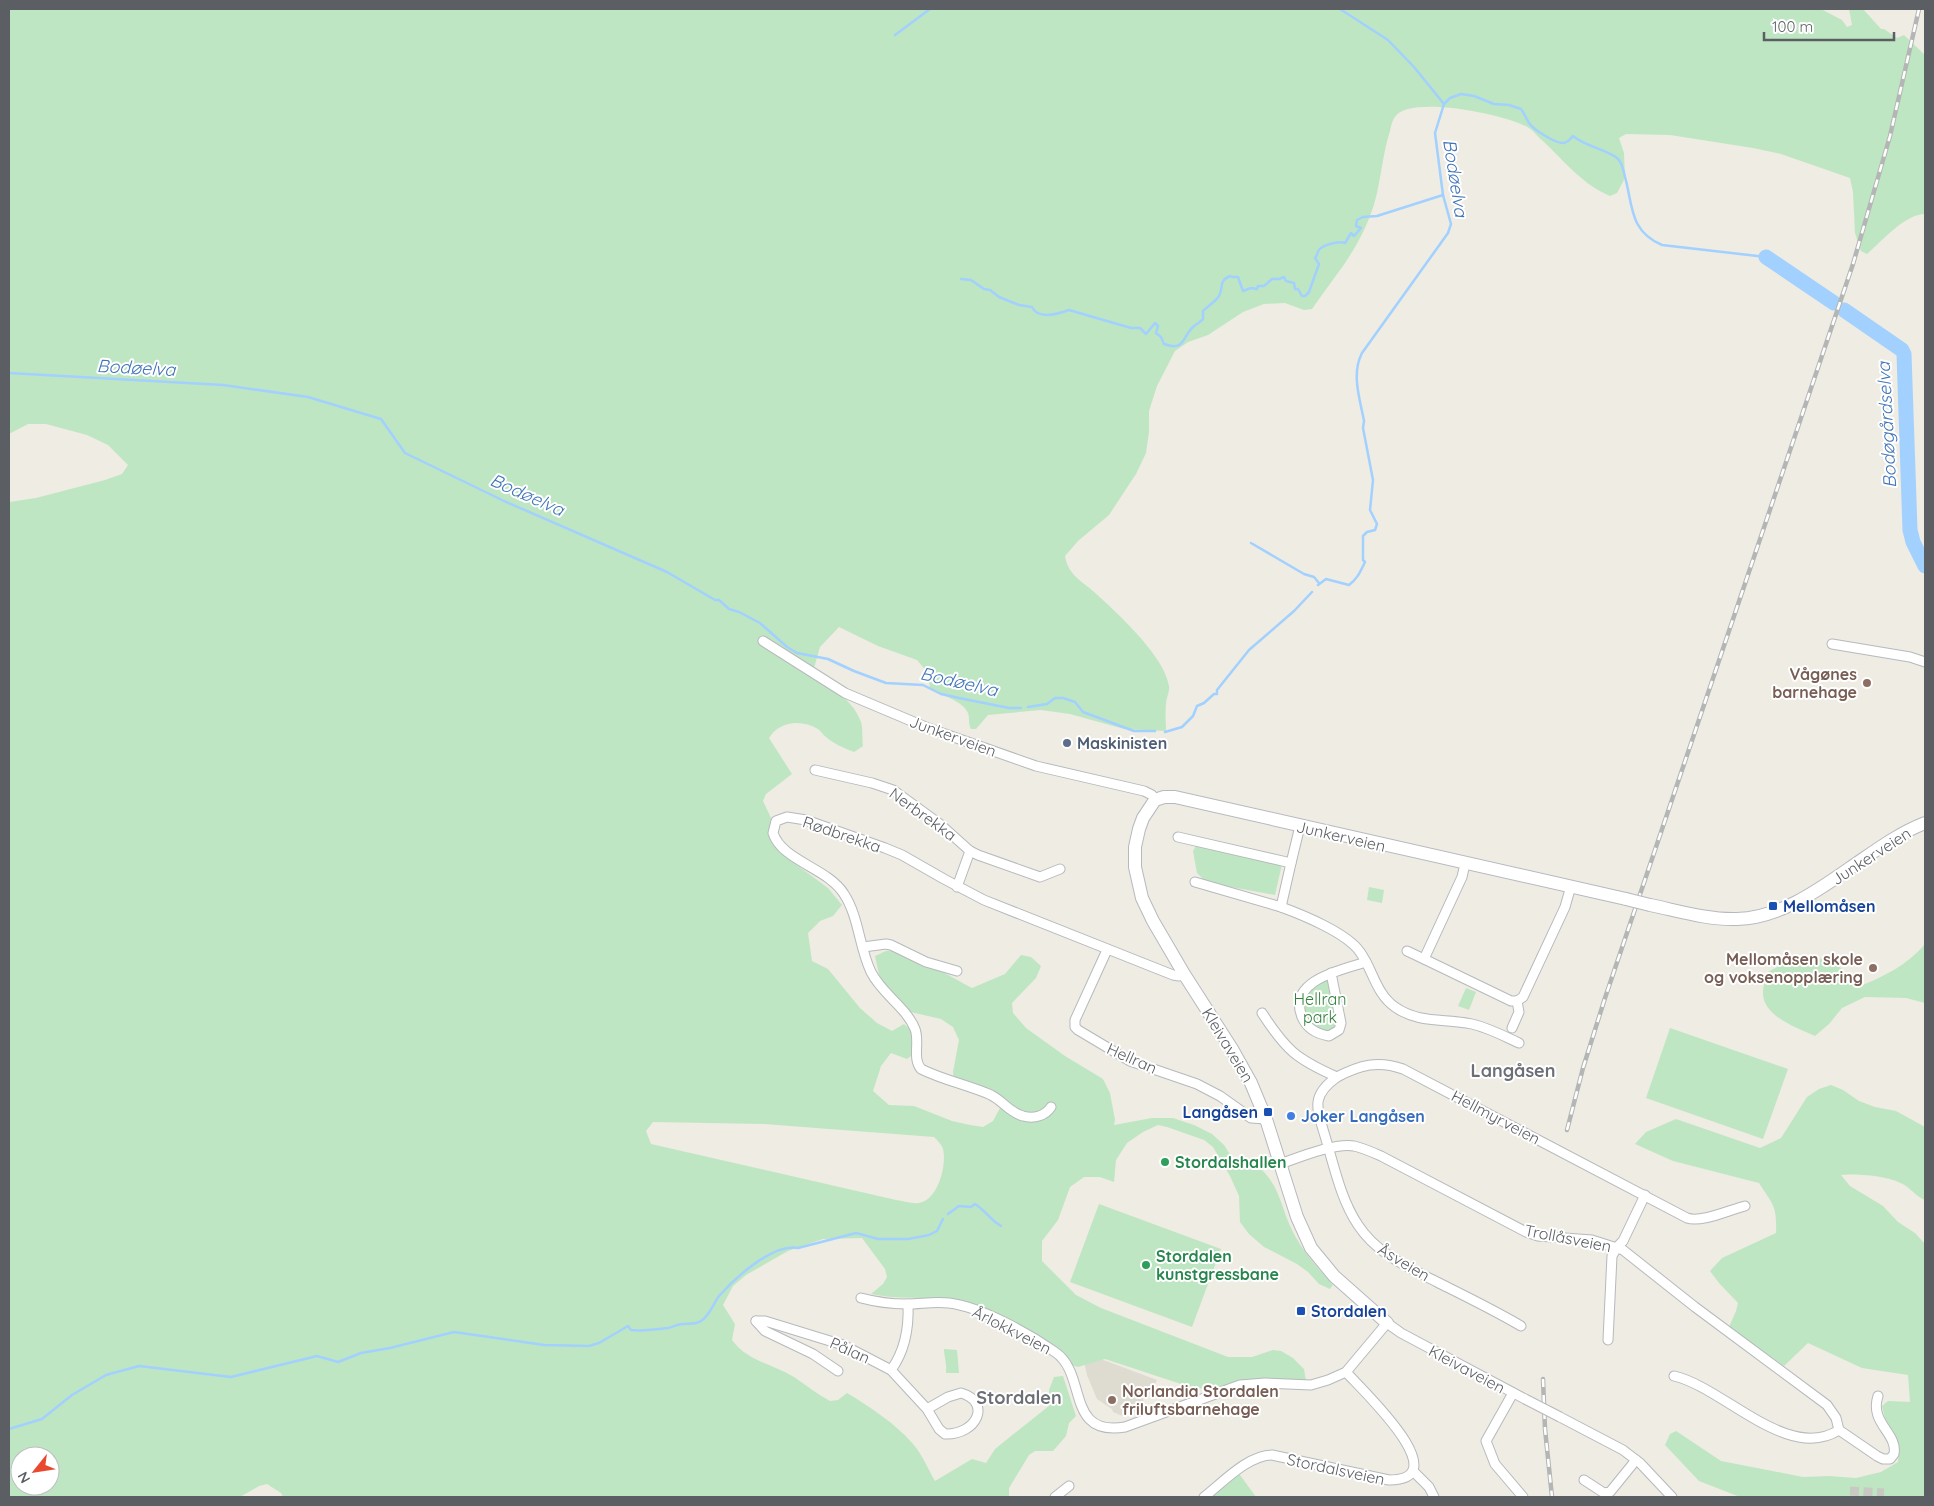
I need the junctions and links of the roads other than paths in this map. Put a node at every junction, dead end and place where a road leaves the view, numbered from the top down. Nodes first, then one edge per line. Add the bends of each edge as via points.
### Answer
1 (763, 641) dead end
2 (1832, 644) dead end
3 (1925, 662) edge
4 (815, 770) dead end
5 (1155, 800) junction
6 (1925, 823) edge
7 (1300, 826) junction
8 (1178, 838) dead end
9 (970, 851) junction
10 (1291, 863) junction
11 (1465, 864) junction
12 (1060, 868) dead end
13 (1194, 882) dead end
14 (1571, 886) junction
15 (957, 887) junction
16 (1281, 907) junction
17 (863, 946) junction
18 (1107, 950) junction
19 (1407, 951) dead end
20 (1424, 959) junction
21 (1366, 962) junction
22 (957, 971) dead end
23 (1331, 973) junction
24 (1184, 974) junction
25 (1517, 1001) junction
26 (1262, 1013) dead end
27 (1512, 1028) dead end
28 (1518, 1043) dead end
29 (1337, 1077) junction
30 (1051, 1107) dead end
31 (1266, 1120) junction
32 (1329, 1149) junction
33 (1280, 1164) junction
34 (1645, 1195) junction
35 (1745, 1206) dead end
36 (1617, 1247) junction
37 (861, 1298) dead end
38 (908, 1304) junction
39 (1387, 1323) junction
40 (1521, 1326) dead end
41 (1608, 1340) dead end
42 (891, 1370) junction
43 (838, 1371) dead end
44 (1346, 1372) junction
45 (1674, 1376) dead end
46 (1513, 1393) junction
47 (1878, 1396) dead end
48 (927, 1409) junction
49 (1838, 1430) junction
50 (1636, 1460) junction
51 (1414, 1472) junction
52 (1584, 1480) dead end
53 (1069, 1486) dead end
54 (1054, 1497) edge
55 (1204, 1497) edge
56 (1434, 1497) edge
57 (1523, 1497) edge
58 (1672, 1497) edge

1 - 5 street, Junkerveien via 845,693 911,721 1036,766 1144,791
2 - 3 street
4 - 9 street, Nerbrekka via 893,790
5 - 7 street, Junkerveien via 1175,797
5 - 24 street, Kleivaveien via 1143,818 1137,838 1134,856 1136,878 1147,909
6 - 14 street, Junkerveien, bridge via 1883,844 1807,897 1762,914 1734,919 1705,917
7 - 10 street
7 - 11 street, Junkerveien
8 - 10 street
9 - 12 street, Nerbrekka via 1036,876 1045,876
9 - 15 street, Nerbrekka
10 - 16 street
11 - 14 street, Junkerveien
11 - 20 street
13 - 16 street
14 - 25 street via 1566,907 1523,997
15 - 17 street, Rødbrekka via 885,848 806,820 787,817 776,821 773,833 778,844 843,892
15 - 18 street, Rødbrekka
16 - 21 street via 1328,928 1359,950
17 - 22 street via 891,945 926,962
17 - 30 street, Rødbrekka via 871,972 913,1025 918,1042 916,1060 921,1069 992,1096 1011,1111 1024,1116 1044,1114
18 - 24 street, Rødbrekka via 1173,975
18 - 31 street, Hellran via 1075,1020 1078,1030 1130,1061 1197,1084 1252,1118
19 - 20 street
20 - 25 street
21 - 23 street
21 - 28 street via 1384,996 1409,1015 1424,1020 1473,1024
23 - 23 street via 1314,981 1305,990 1300,1012 1311,1030 1329,1036 1340,1030 1341,1023
24 - 31 street, Kleivaveien via 1242,1065
25 - 27 street via 1519,1012
26 - 29 street via 1293,1053
29 - 32 street, Åsveien via 1318,1099
29 - 34 street, Hellmyrveien via 1371,1064 1403,1069
31 - 33 street, Kleivaveien
32 - 33 street, Trollåsveien
32 - 36 street, Trollåsveien via 1352,1146 1381,1156 1526,1232 1538,1236 1584,1239
32 - 40 street, Åsveien via 1349,1208 1366,1236 1377,1247 1404,1265
33 - 39 street, Kleivaveien via 1299,1223 1311,1248 1334,1276
34 - 35 street, Hellmyrveien via 1693,1220
34 - 36 street
36 - 41 street via 1612,1256
36 - 49 street, Trollåsveien via 1827,1404 1836,1418
37 - 38 street, Årlokkveien via 878,1303
38 - 42 street via 906,1338
38 - 44 street, Årlokkveien via 948,1302 978,1310 1050,1348 1069,1366 1080,1405 1087,1416 1110,1428 1125,1427 1240,1385 1311,1385
39 - 44 street, Årlokkveien
39 - 46 street, Kleivaveien
42 - 43 street, Pålan via 843,1345 766,1321 756,1322 765,1331 813,1354
42 - 48 street, Pålan
44 - 51 street via 1403,1438 1413,1456
45 - 49 street via 1693,1382 1753,1418 1786,1433 1812,1439
46 - 50 street, Kleivaveien, bridge via 1623,1450
46 - 57 street via 1486,1441 1495,1464
47 - 49 street via 1877,1416 1894,1445 1892,1458 1882,1459
48 - 48 street, Pålan via 961,1393 973,1399 978,1410 975,1421 966,1430 945,1434
50 - 52 street via 1610,1492 1604,1493
50 - 58 street, Kleivaveien
51 - 55 street, Stordalsveien via 1404,1480 1389,1480 1264,1455 1250,1461
51 - 56 street
53 - 54 street

